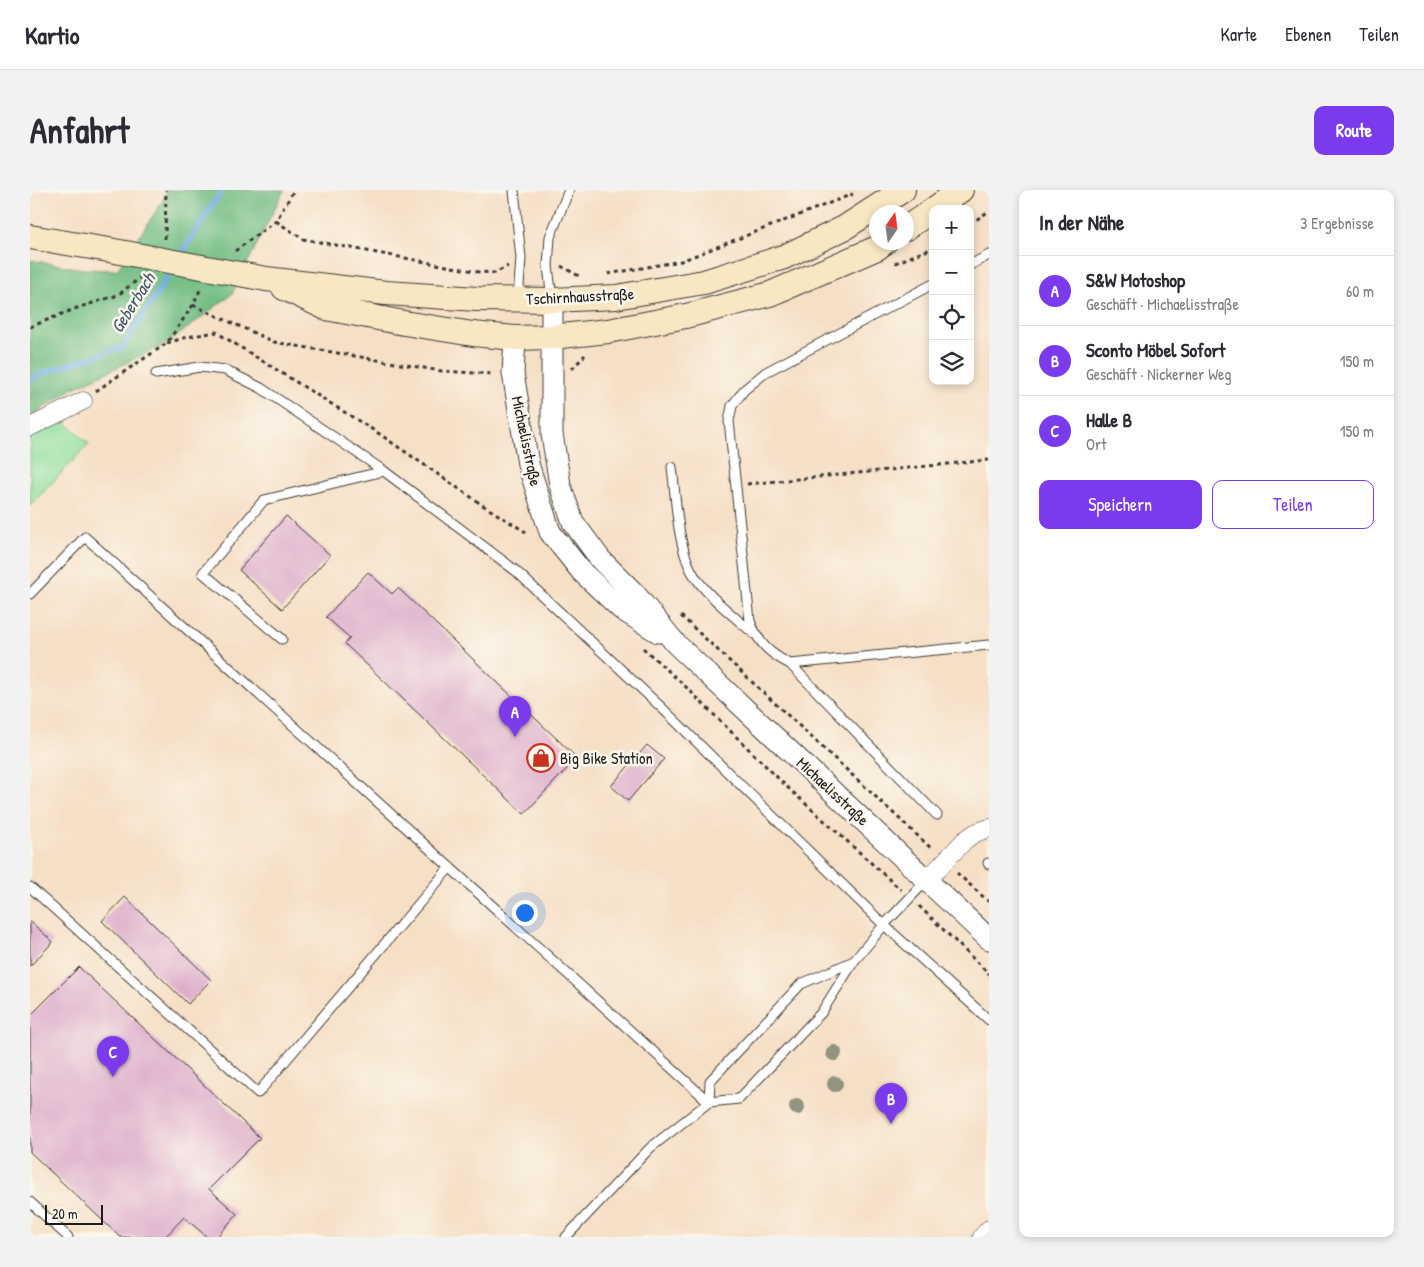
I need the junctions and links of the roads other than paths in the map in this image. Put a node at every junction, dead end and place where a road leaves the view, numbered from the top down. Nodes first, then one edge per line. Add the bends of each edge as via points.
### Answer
1 (514, 190) edge
2 (569, 190) edge
3 (903, 190) edge
4 (961, 190) edge
5 (939, 205) edge
6 (929, 212) edge
7 (914, 222) edge
8 (30, 237) edge
9 (872, 250) edge
10 (989, 255) edge
11 (974, 263) edge
12 (255, 277) junction
13 (929, 286) edge
14 (518, 300) junction
15 (552, 300) junction
16 (552, 337) junction
17 (515, 338) junction
18 (156, 374) dead end
19 (83, 400) road end
20 (30, 427) edge
21 (672, 467) dead end
22 (384, 471) junction
23 (30, 594) edge
24 (755, 635) junction
25 (282, 639) dead end
26 (676, 644) junction
27 (989, 645) edge
28 (790, 664) junction
29 (937, 815) dead end
30 (989, 828) edge
31 (450, 867) junction
32 (927, 880) junction
33 (30, 887) edge
34 (884, 925) junction
35 (989, 940) edge
36 (854, 961) junction
37 (989, 1020) edge
38 (709, 1102) junction
39 (30, 1202) edge
40 (989, 1229) edge
41 (68, 1237) edge
42 (566, 1237) edge
43 (982, 1237) edge

1 - 14 lane via 521,258
2 - 15 lane via 550,237 548,266
3 - 15 main road, Tschirnhausstraße via 844,228 784,257 713,279 616,297
4 - 5 main road
6 - 7 main road
8 - 12 main road, Tschirnhausstraße, bridge
9 - 16 main road, Tschirnhausstraße via 770,294 686,316 608,331
10 - 11 lane
12 - 14 main road, Tschirnhausstraße via 386,293
12 - 17 main road, Tschirnhausstraße via 326,308
13 - 24 lane via 766,372 744,390 732,406 729,421 750,621
14 - 15 main road, Tschirnhausstraße
14 - 17 main road, Michaelisstraße
15 - 16 street, Michaelisstraße
16 - 17 main road, Tschirnhausstraße
16 - 26 street, Michaelisstraße via 554,452 560,486 574,522 601,560 635,594
17 - 26 street, Michaelisstraße via 513,373 528,464 550,532 582,572 621,609
18 - 22 lane via 200,367 225,370 261,388
19 - 20 street
21 - 24 lane via 683,549 692,572 713,598
22 - 25 lane via 264,500 203,574
22 - 34 lane via 516,571
23 - 31 lane via 85,537
24 - 28 lane via 765,648
26 - 32 street, Michaelisstraße
27 - 28 lane
28 - 29 lane
30 - 32 street via 975,833
31 - 33 lane via 258,1093
31 - 38 lane
32 - 34 lane
32 - 35 street, Michaelisstraße
34 - 36 lane
34 - 37 lane
36 - 38 lane via 821,1014 739,1099
36 - 38 lane via 801,984 710,1081
38 - 42 lane via 650,1148
39 - 41 lane
40 - 43 street

